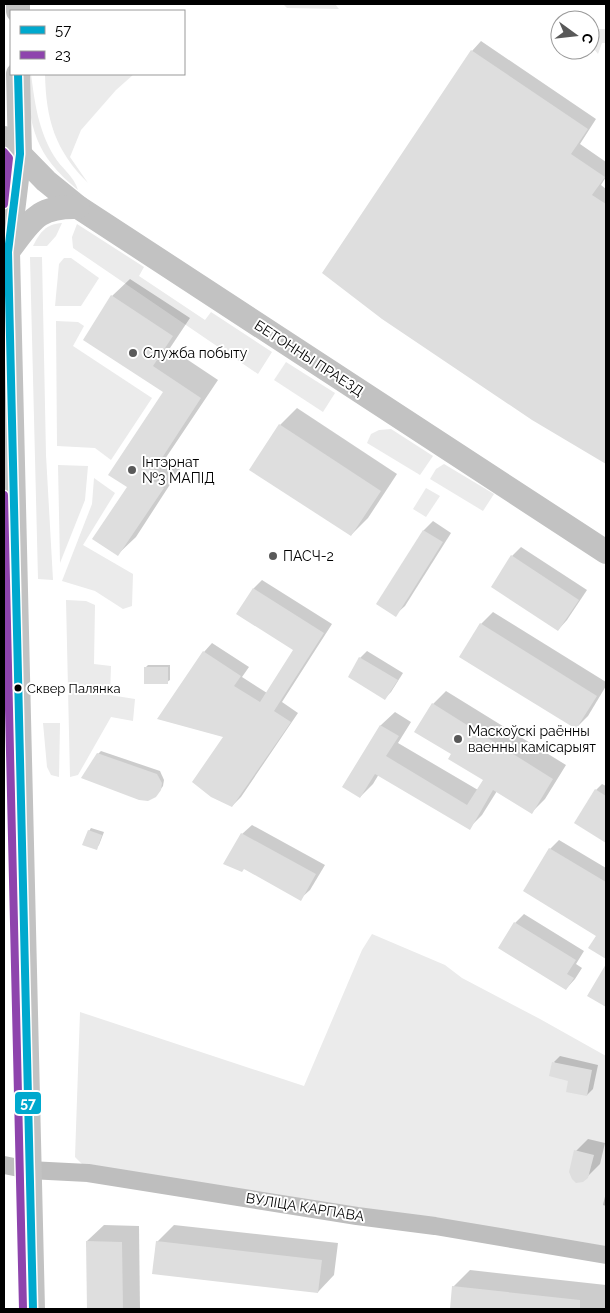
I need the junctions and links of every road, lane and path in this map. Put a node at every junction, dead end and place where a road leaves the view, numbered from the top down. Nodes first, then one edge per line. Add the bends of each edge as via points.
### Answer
1 (18, 75) edge
2 (19, 109) junction
3 (4, 130) edge
4 (12, 146) edge
5 (4, 200) edge
6 (78, 207) junction
7 (8, 252) junction
8 (606, 552) edge
9 (4, 1165) edge
10 (29, 1170) junction
11 (606, 1255) edge
12 (33, 1309) edge

1 - 2 main road
2 - 3 main road via 14,122
2 - 4 main road
4 - 6 main road, БЕТОННЫ ПРАЕЗД via 46,181
4 - 7 main road
5 - 7 main road
6 - 7 main road via 60,206 44,211 31,221
6 - 8 main road, БЕТОННЫ ПРАЕЗД
7 - 10 main road
9 - 10 street, ВУЛІЦА КАРПАВА
10 - 11 street, ВУЛІЦА КАРПАВА via 97,1175
10 - 12 main road

